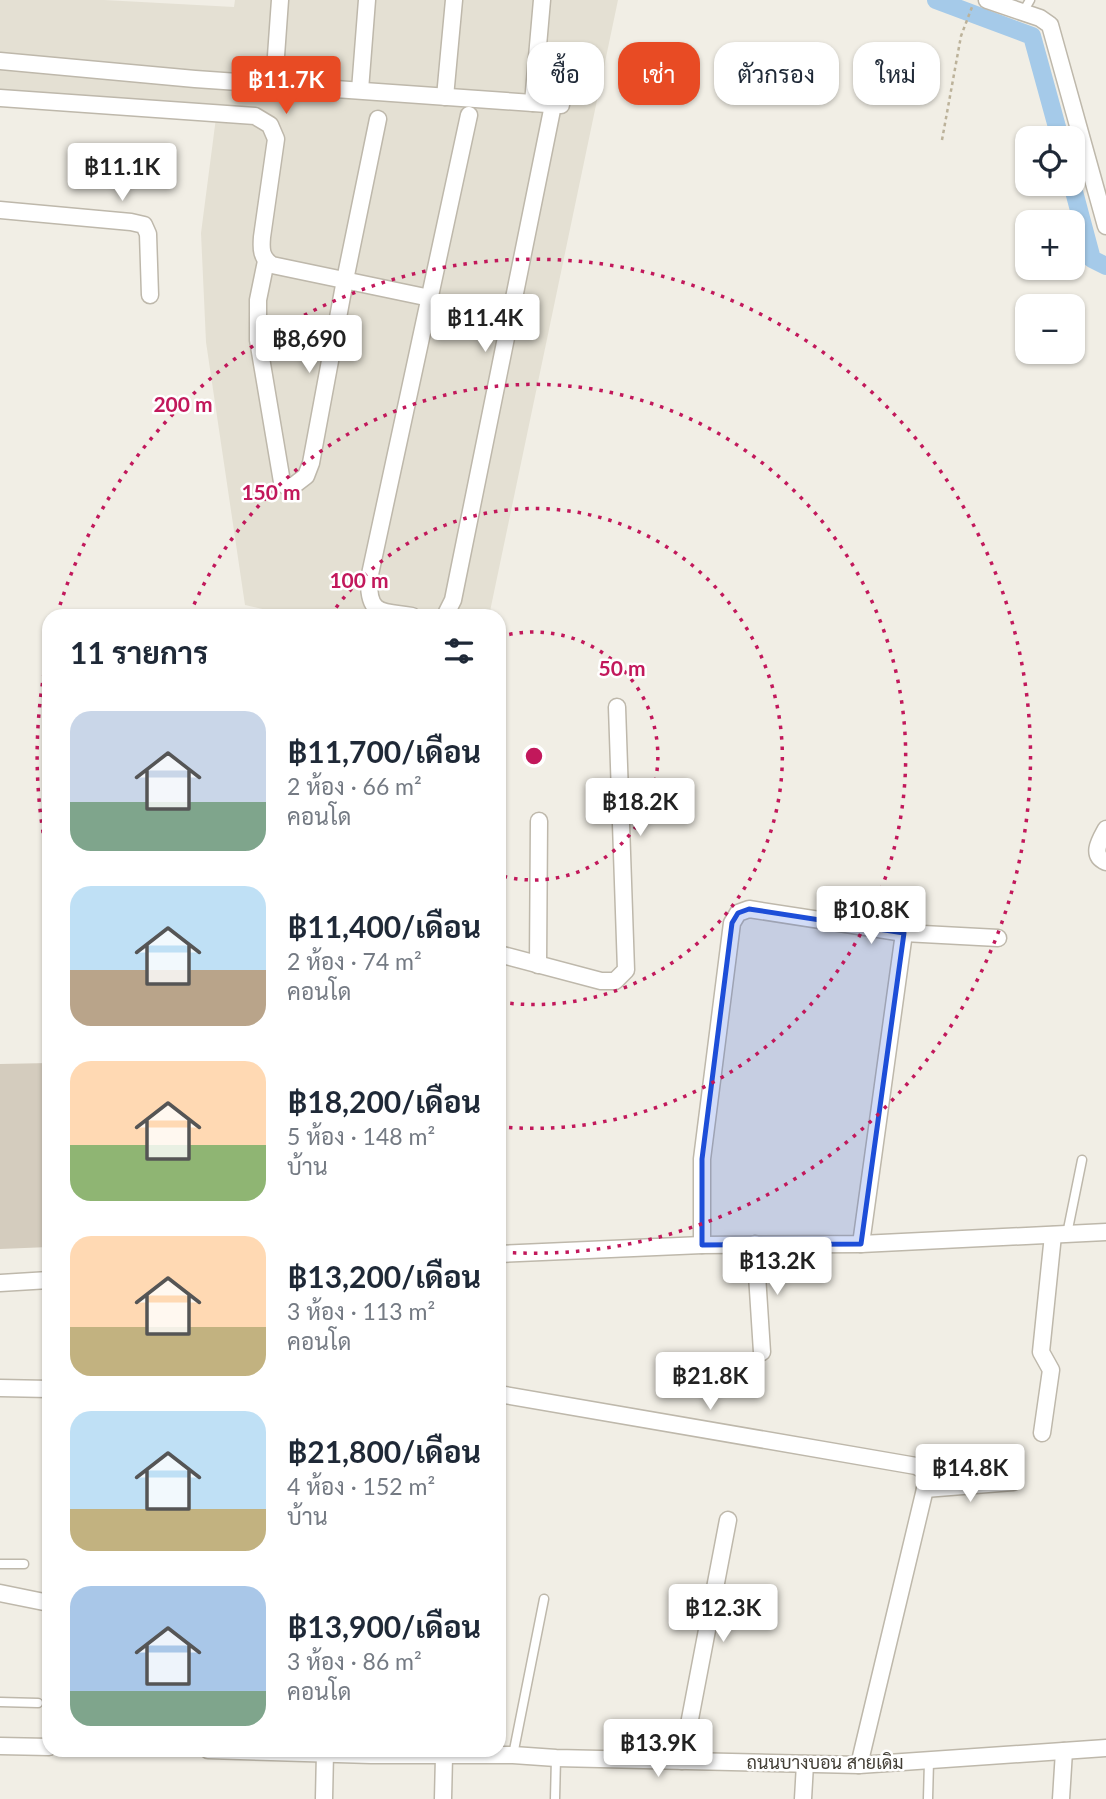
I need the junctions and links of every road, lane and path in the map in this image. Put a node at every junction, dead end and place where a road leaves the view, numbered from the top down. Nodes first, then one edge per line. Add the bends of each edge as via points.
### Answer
1 (280, 0) edge
2 (367, 0) edge
3 (453, 0) edge
4 (542, 0) edge
5 (974, 0) edge
6 (987, 0) edge
7 (1026, 6) edge
8 (538, 42) edge
9 (0, 61) edge
10 (274, 83) junction
11 (360, 90) junction
12 (446, 97) junction
13 (0, 98) edge
14 (527, 103) edge
15 (557, 105) edge
16 (469, 115) dead end
17 (378, 120) dead end
18 (942, 140) dead end
19 (0, 210) edge
20 (1106, 226) edge
21 (266, 261) junction
22 (345, 280) junction
23 (150, 295) dead end
24 (430, 298) junction
25 (378, 609) edge
26 (448, 609) edge
27 (617, 707) dead end
28 (539, 821) dead end
29 (1106, 829) edge
30 (1106, 862) edge
31 (904, 933) junction
32 (998, 938) dead end
33 (506, 956) edge
34 (538, 965) junction
35 (1082, 1160) dead end
36 (1106, 1232) edge
37 (1060, 1234) junction
38 (755, 1244) junction
39 (861, 1244) junction
40 (702, 1245) junction
41 (506, 1254) edge
42 (42, 1280) edge
43 (0, 1283) edge
44 (762, 1352) dead end
45 (0, 1388) edge
46 (42, 1389) edge
47 (506, 1395) edge
48 (1042, 1433) dead end
49 (1013, 1482) dead end
50 (925, 1489) junction
51 (729, 1520) dead end
52 (0, 1564) edge
53 (24, 1564) dead end
54 (0, 1593) edge
55 (544, 1599) dead end
56 (42, 1602) edge
57 (0, 1702) edge
58 (38, 1703) dead end
59 (0, 1746) edge
60 (42, 1747) edge
61 (1106, 1748) edge
62 (1064, 1751) junction
63 (506, 1755) edge
64 (513, 1755) junction
65 (325, 1757) edge
66 (444, 1757) edge
67 (556, 1758) junction
68 (682, 1761) junction
69 (929, 1761) junction
70 (805, 1764) junction
71 (859, 1765) junction
72 (324, 1799) edge
73 (443, 1799) edge
74 (555, 1799) edge
75 (803, 1799) edge
76 (928, 1799) edge
77 (1061, 1799) edge

1 - 10 street
2 - 11 street
3 - 12 street
4 - 8 street
5 - 18 path via 961,36
6 - 7 street
7 - 20 street via 1049,24
9 - 10 street
10 - 11 street
11 - 12 street
12 - 14 street
13 - 21 street via 255,116 270,125 276,139 262,237
15 - 26 street
16 - 24 street
17 - 22 street
19 - 23 street via 144,225
21 - 22 street
21 - 22 street via 258,300 258,340 278,467 286,486 299,484 311,463
22 - 24 street
24 - 25 street via 369,579 370,602
27 - 34 street via 626,970 615,981 601,981
28 - 34 street
29 - 30 street via 1097,846 1098,855
31 - 32 street
31 - 39 street
31 - 40 street via 749,909 737,913 732,923 702,1159
33 - 34 street
35 - 37 lane
36 - 37 street
37 - 39 street
37 - 48 street via 1041,1352 1051,1370
38 - 39 street
38 - 40 street
38 - 44 street
40 - 41 street
42 - 43 street
45 - 46 street
47 - 50 street via 916,1466 927,1476
49 - 50 street
50 - 71 street
51 - 68 street
52 - 53 lane
54 - 56 street
55 - 64 lane
57 - 58 lane
59 - 60 street
61 - 62 street, ถนนบางบอน สายเดิม
62 - 69 street, ถนนบางบอน สายเดิม
62 - 77 street
63 - 64 street, ถนนบางบอน สายเดิม
64 - 67 street, ถนนบางบอน สายเดิม
65 - 72 street
66 - 73 street
67 - 68 street, ถนนบางบอน สายเดิม
67 - 74 lane
68 - 70 street, ถนนบางบอน สายเดิม
69 - 71 street, ถนนบางบอน สายเดิม
69 - 76 lane
70 - 71 street, ถนนบางบอน สายเดิม
70 - 75 street

